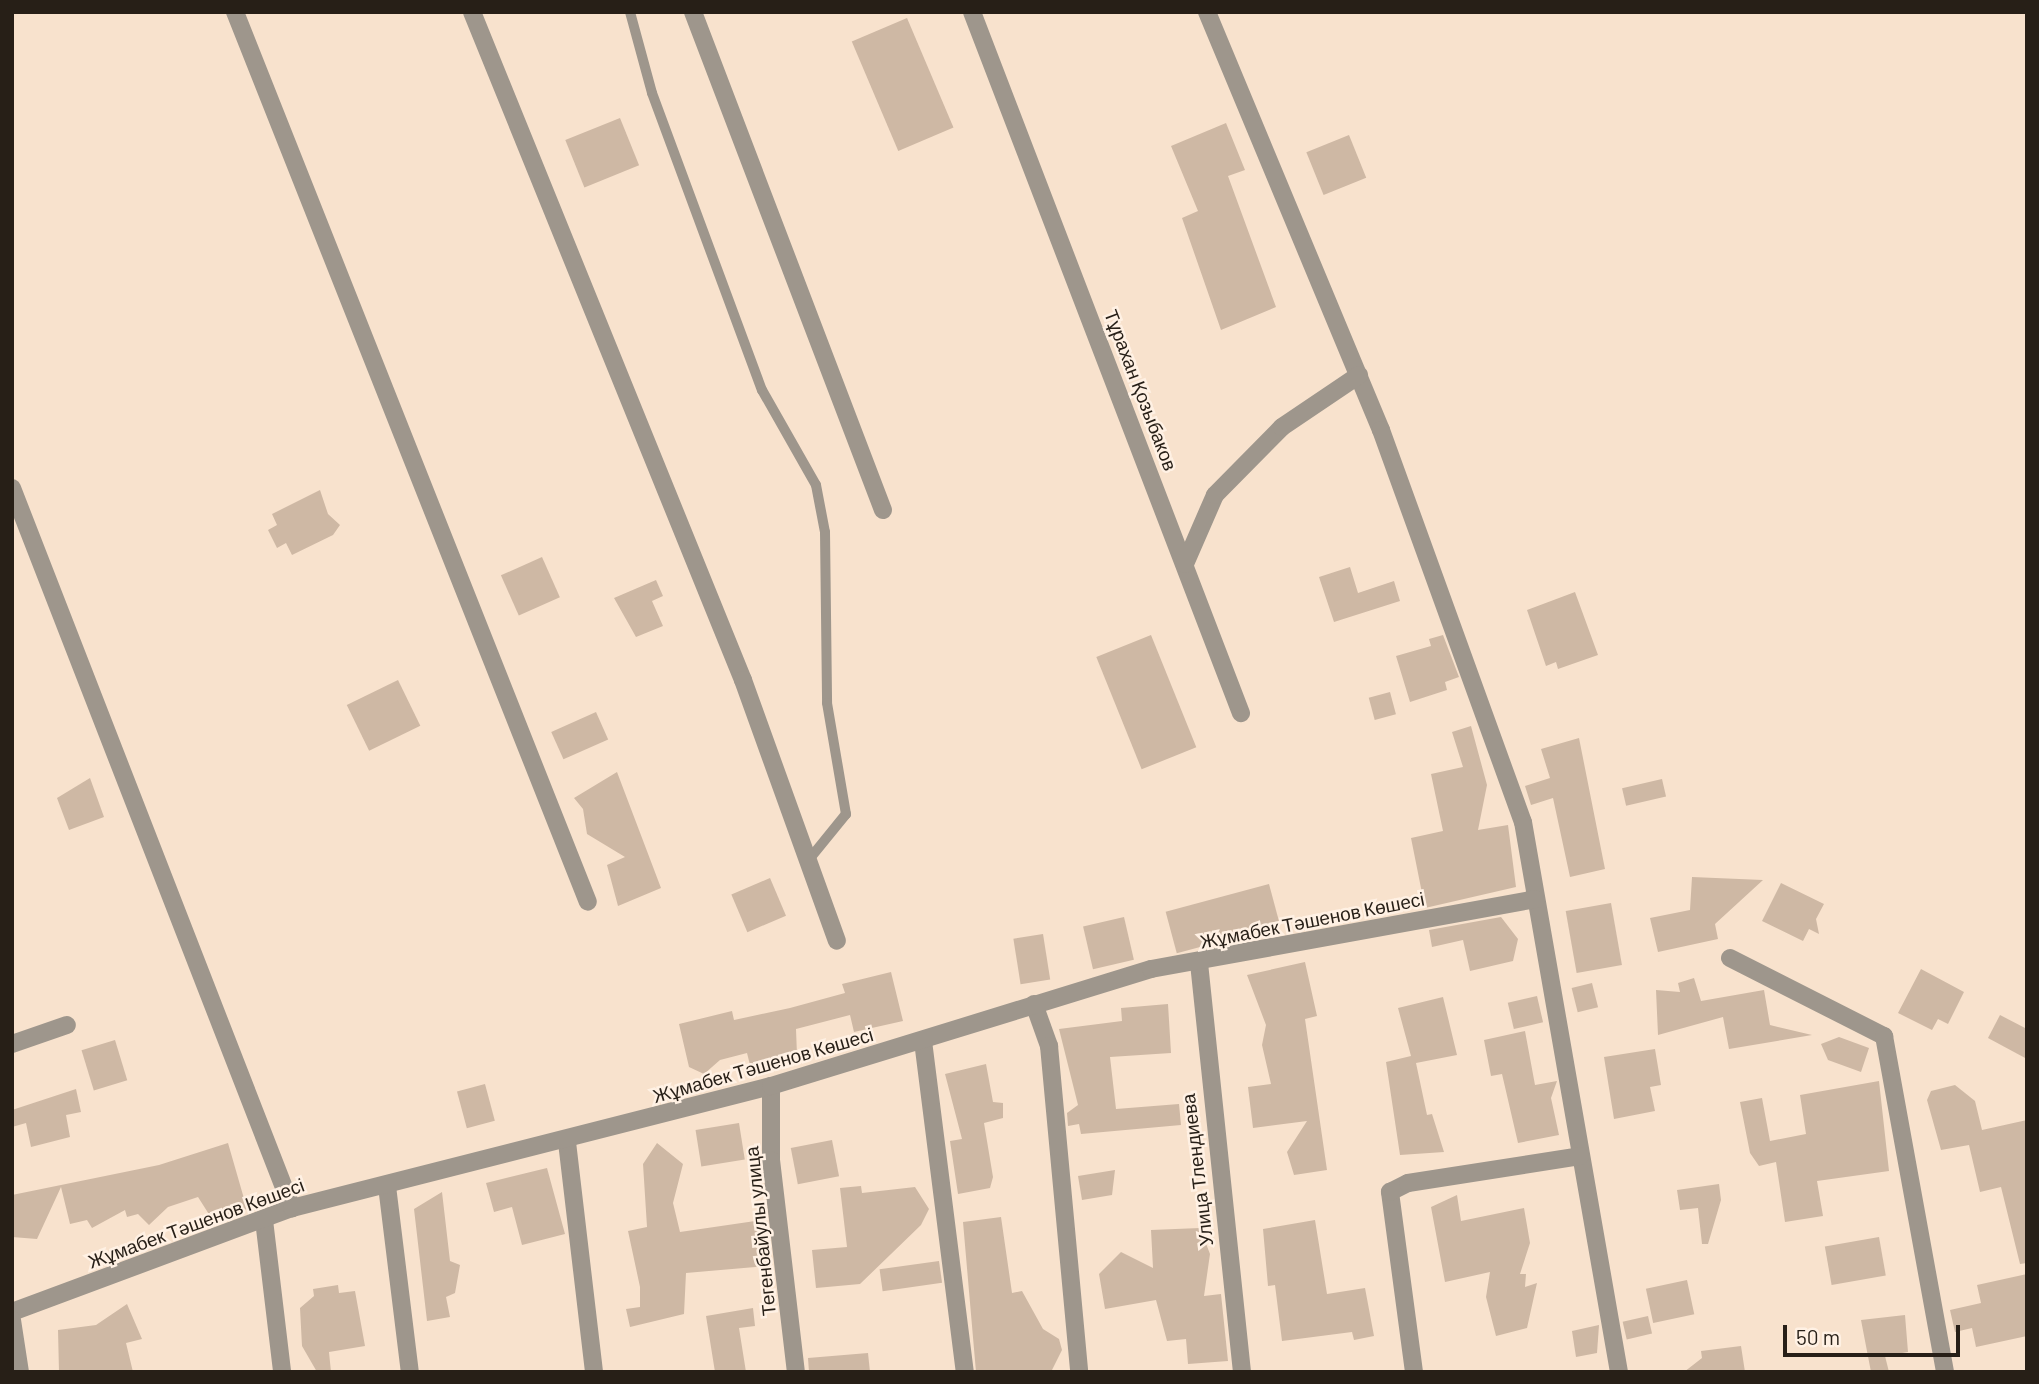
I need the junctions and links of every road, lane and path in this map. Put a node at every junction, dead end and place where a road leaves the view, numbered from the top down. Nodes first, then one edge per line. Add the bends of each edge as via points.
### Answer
1 (235, 12) edge
2 (471, 12) edge
3 (630, 12) edge
4 (693, 12) edge
5 (972, 12) edge
6 (1207, 12) edge
7 (1359, 375) junction
8 (12, 488) edge
9 (883, 510) dead end
10 (1185, 564) junction
11 (1241, 713) dead end
12 (807, 862) junction
13 (1536, 899) junction
14 (587, 902) dead end
15 (837, 941) dead end
16 (1730, 958) dead end
17 (1199, 963) junction
18 (1034, 1004) junction
19 (67, 1025) dead end
20 (923, 1041) junction
21 (12, 1044) edge
22 (771, 1086) junction
23 (566, 1142) junction
24 (1580, 1156) junction
25 (387, 1186) junction
26 (292, 1209) junction
27 (264, 1220) junction
28 (12, 1312) edge
29 (12, 1320) edge
30 (20, 1372) edge
31 (282, 1372) edge
32 (410, 1372) edge
33 (594, 1372) edge
34 (796, 1372) edge
35 (965, 1372) edge
36 (1079, 1372) edge
37 (1242, 1372) edge
38 (1414, 1372) edge
39 (1619, 1372) edge
40 (1945, 1372) edge

1 - 14 street
2 - 12 street via 743,680
3 - 12 lane via 652,93 762,390 818,497 825,532 827,703 846,814
4 - 9 street
5 - 10 street, Тұрахан Қозыбаков
6 - 7 street
7 - 10 street via 1282,427 1225,485 1197,528
7 - 13 street via 1488,717 1523,822
8 - 26 street
10 - 11 street, Тұрахан Қозыбаков
12 - 15 street
13 - 17 street, Жұмабек Тәшенов Көшесі
13 - 24 street
16 - 40 street via 1884,1036
17 - 18 street, Жұмабек Тәшенов Көшесі via 1151,969
17 - 37 street, Улица Тлендиева
18 - 20 street, Жұмабек Тәшенов Көшесі
18 - 36 street via 1049,1046
19 - 21 street
20 - 22 street, Жұмабек Тәшенов Көшесі
20 - 35 street
22 - 23 street, Жұмабек Тәшенов Көшесі
22 - 34 street, Тегенбайулы улица via 771,1160
23 - 25 street, Жұмабек Тәшенов Көшесі
23 - 33 street
24 - 38 street via 1408,1182 1390,1192
24 - 39 street
25 - 26 street, Жұмабек Тәшенов Көшесі
25 - 32 street
26 - 27 street, Жұмабек Тәшенов Көшесі
27 - 28 street, Жұмабек Тәшенов Көшесі
27 - 31 street
29 - 30 street

